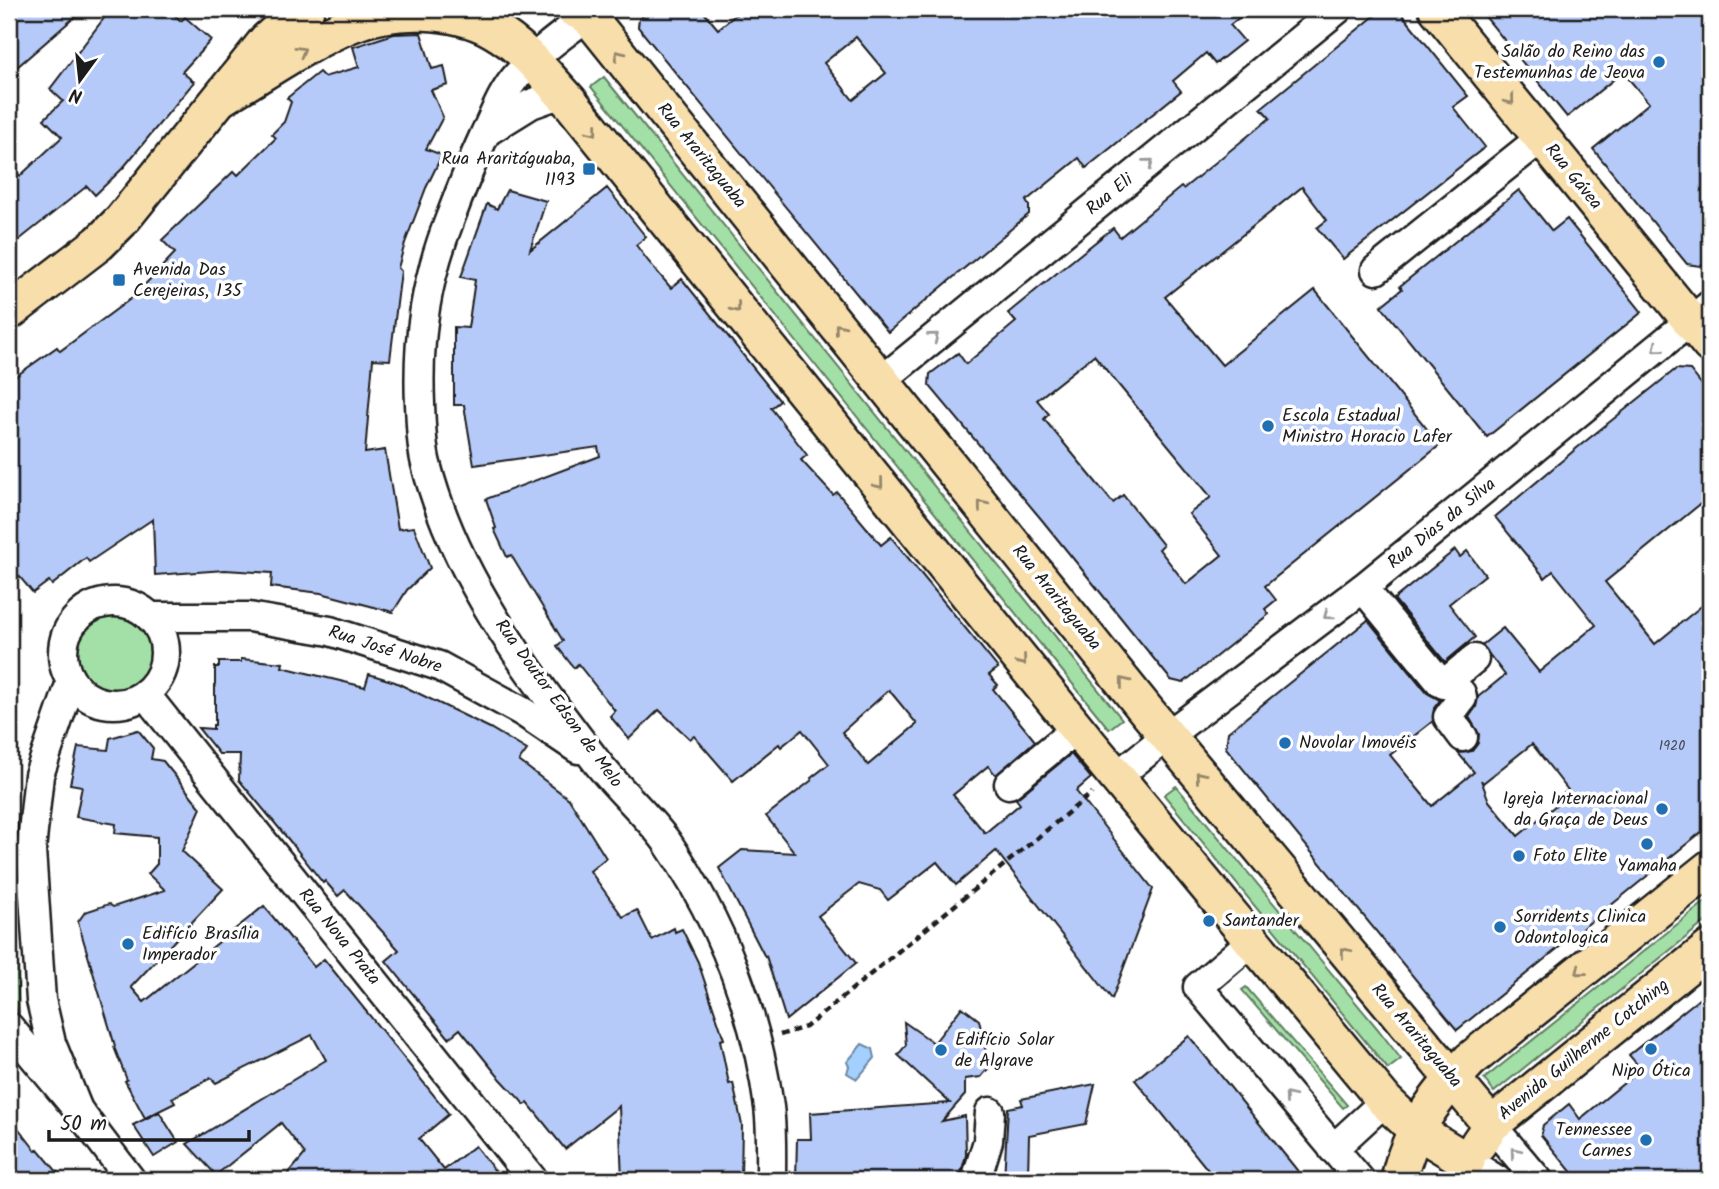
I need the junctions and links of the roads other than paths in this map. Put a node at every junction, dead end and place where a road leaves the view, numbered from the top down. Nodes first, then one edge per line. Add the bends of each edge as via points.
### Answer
1 (306, 9) edge
2 (1338, 9) edge
3 (1437, 9) edge
4 (584, 10) edge
5 (533, 60) junction
6 (562, 93) junction
7 (222, 98) junction
8 (486, 132) junction
9 (1541, 138) junction
10 (1376, 270) dead end
11 (9, 312) edge
12 (1704, 324) edge
13 (881, 381) junction
14 (1363, 588) junction
15 (150, 617) junction
16 (1474, 659) dead end
17 (1448, 681) junction
18 (71, 682) junction
19 (145, 694) junction
20 (1077, 728) junction
21 (1167, 736) junction
22 (1464, 737) dead end
23 (595, 760) junction
24 (1116, 777) junction
25 (1009, 784) dead end
26 (1710, 867) edge
27 (1252, 941) junction
28 (1710, 948) edge
29 (47, 1026) junction
30 (13, 1032) edge
31 (1451, 1080) junction
32 (1385, 1101) junction
33 (78, 1110) junction
34 (990, 1112) dead end
35 (1491, 1125) junction
36 (1416, 1130) junction
37 (1333, 1149) junction
38 (1462, 1170) edge
39 (131, 1180) edge
40 (533, 1180) edge
41 (771, 1180) edge
42 (976, 1180) edge
43 (1360, 1180) edge
44 (1399, 1180) edge
45 (1497, 1180) edge
46 (1538, 1180) edge

1 - 7 main road via 267,40
13 -> 2 street, Rua Eli
3 -> 9 main road, Rua Gávea
4 - 5 street, Rua Doutor Edson de Melo
13 -> 4 main road, Rua Araritaguaba
5 - 6 main road
7 -> 5 main road via 354,23 397,14 437,12 466,18 494,30
5 - 8 street, Rua Doutor Edson de Melo via 513,79
6 - 8 street via 531,104
6 -> 20 main road
7 - 11 main road via 121,221
8 - 23 street, Rua Doutor Edson de Melo via 435,255 425,298 419,381 425,462 449,531 474,583 506,639
9 - 10 street
9 - 12 main road, Rua Gávea
12 -> 14 street, Rua Dias da Silva
21 -> 13 main road, Rua Araritaguaba
14 - 17 street via 1440,682
14 -> 21 street, Rua Dias da Silva
15 - 18 street via 120,602 103,603 75,619 62,650
15 - 19 street via 165,648 157,681
15 - 23 street, Rua José Nobre via 249,617 330,631 439,666 523,712
16 - 17 street
17 - 22 street via 1462,697 1448,717
18 - 19 street via 97,702 130,702
18 - 29 street via 39,775 31,850 41,1000
19 - 40 street, Rua Nova Prata
20 - 24 main road
20 - 25 street
21 - 24 street, Rua Dias da Silva
31 -> 21 main road, Rua Araritaguaba
23 - 41 street, Rua Doutor Edson de Melo via 666,841 734,967 750,1014 769,1109
24 - 27 main road
26 -> 31 main road via 1478,1053
27 - 32 main road
37 -> 27 street via 1198,986
28 - 35 main road, Avenida Guilherme Cotching
29 - 30 street via 35,1037
29 - 33 street
30 - 33 street
31 - 35 main road, Rua Araritaguaba
31 - 36 main road
32 - 36 main road
32 - 37 street
33 - 39 street
34 - 42 street via 988,1141
35 - 38 main road, Avenida Guilherme Cotching
46 -> 35 street, Rua Araritaguaba
36 - 38 main road
36 - 44 main road
37 - 43 street
38 - 45 street

